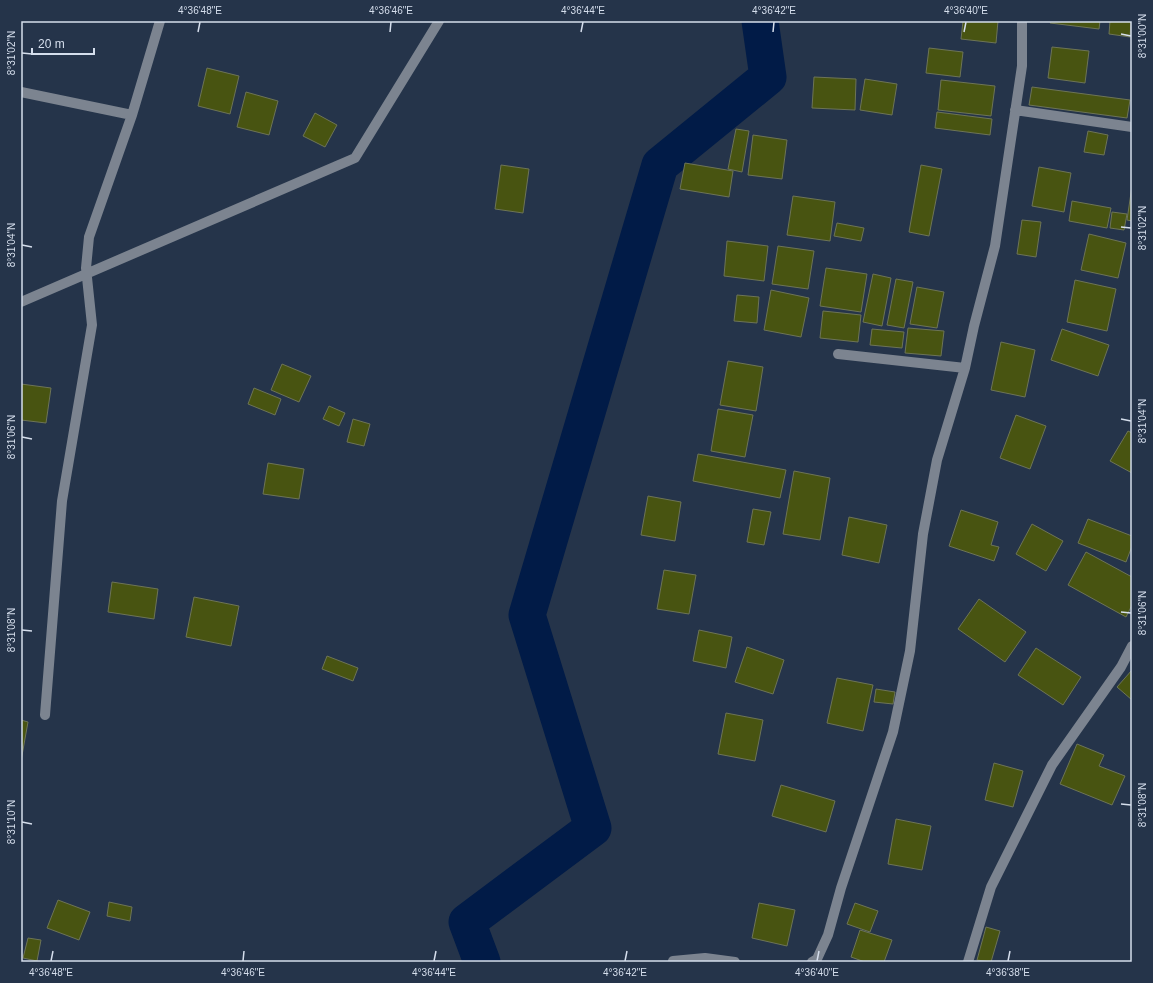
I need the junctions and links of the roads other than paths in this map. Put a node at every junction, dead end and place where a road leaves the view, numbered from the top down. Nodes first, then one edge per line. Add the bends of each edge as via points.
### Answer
1 (160, 21) edge
2 (439, 21) edge
3 (1022, 21) edge
4 (21, 92) edge
5 (1015, 110) junction
6 (132, 115) junction
7 (1132, 127) edge
8 (86, 274) junction
9 (21, 302) edge
10 (838, 354) dead end
11 (965, 368) junction
12 (1132, 646) edge
13 (45, 715) dead end
14 (672, 961) edge
15 (735, 962) edge
16 (812, 962) edge
17 (968, 962) edge

1 - 6 street
2 - 8 street via 355,158
3 - 5 street via 1022,66
4 - 6 street
5 - 7 street
5 - 11 street via 996,246
6 - 8 street via 89,237
8 - 9 street
8 - 13 street via 92,326 62,501
10 - 11 street
11 - 16 street via 937,460 923,534 910,651 893,732 828,935 817,959
12 - 17 street via 1122,667 1052,765 991,887
14 - 15 street via 705,958

